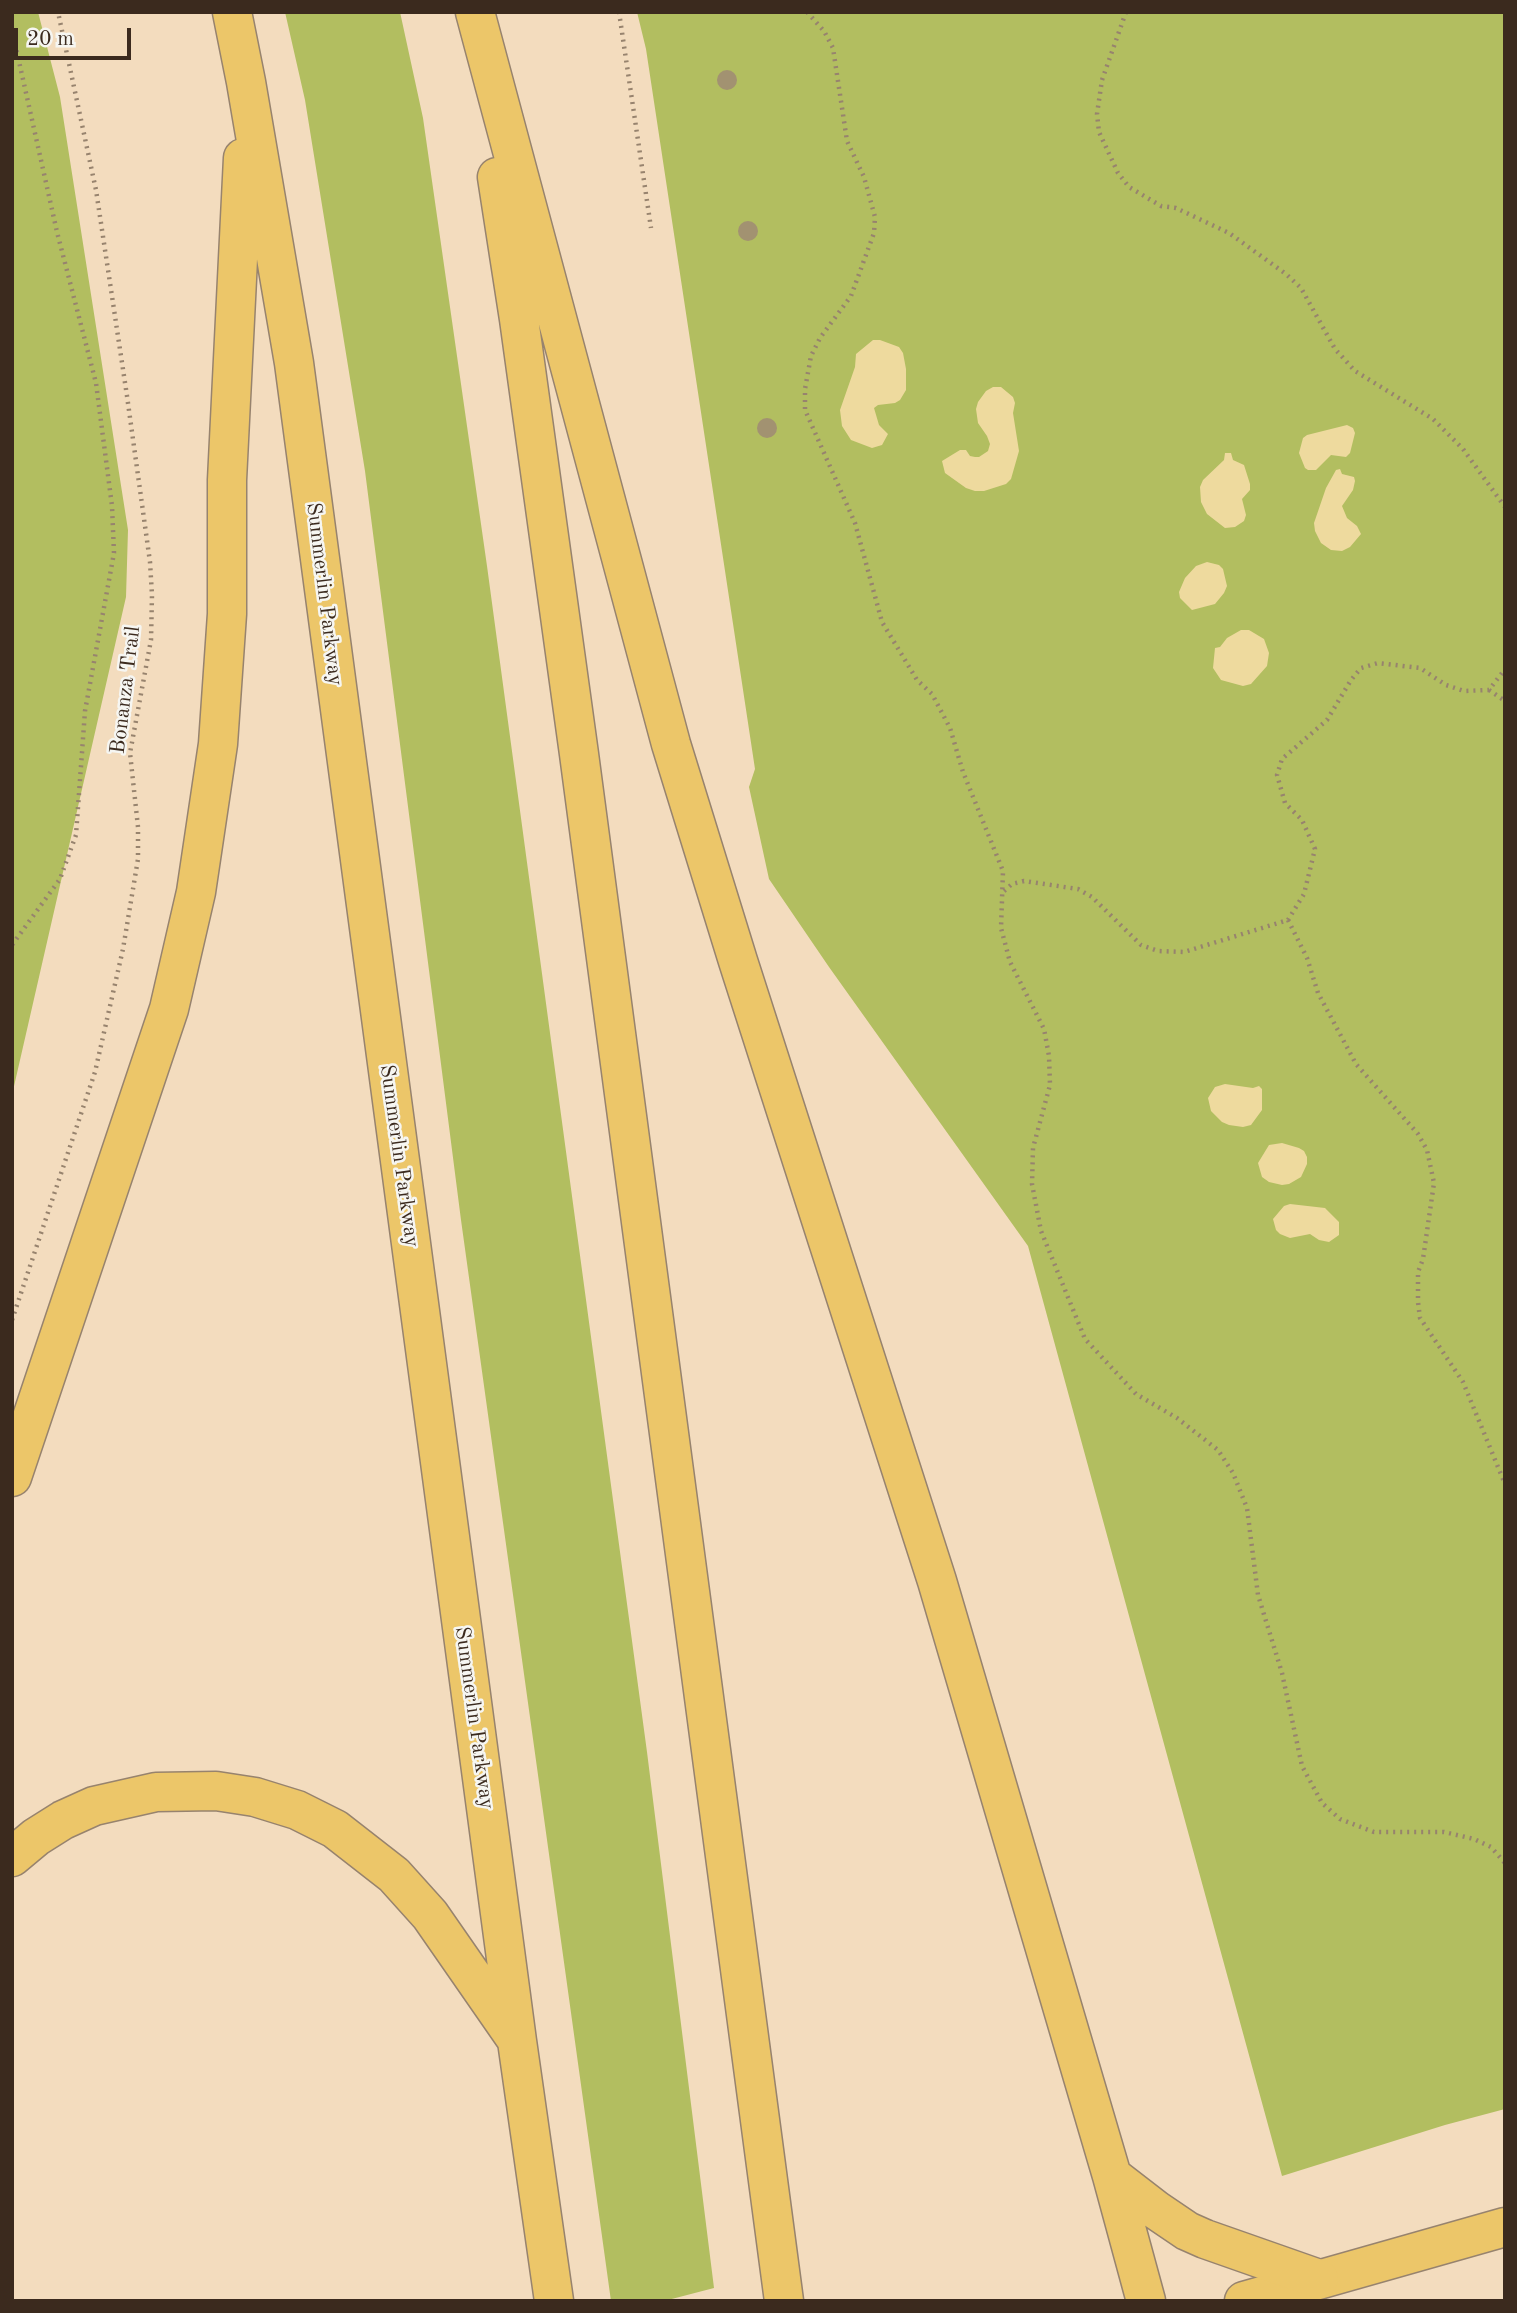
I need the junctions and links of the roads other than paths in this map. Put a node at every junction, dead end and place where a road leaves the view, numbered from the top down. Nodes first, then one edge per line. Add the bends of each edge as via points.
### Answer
1 (232, 12) edge
2 (466, 12) edge
3 (475, 12) edge
4 (246, 82) junction
5 (12, 1477) edge
6 (12, 1857) edge
7 (517, 2041) junction
8 (1112, 2176) junction
9 (1505, 2227) edge
10 (1319, 2279) junction
11 (784, 2300) edge
12 (554, 2301) edge
13 (1146, 2301) edge
14 (1244, 2301) edge

1 - 4 main road, Summerlin Parkway
2 - 11 main road via 519,319
3 - 8 main road via 671,744 937,1581
4 - 5 main road via 227,480 228,614 219,744 197,892 169,1009
4 - 7 main road, Summerlin Parkway via 294,363
6 - 7 main road via 74,1815 156,1792 216,1791 297,1810 335,1829 394,1875 430,1915
7 - 12 main road, Summerlin Parkway
8 - 10 main road via 1187,2231
8 - 13 main road
9 - 10 main road
10 - 14 main road

